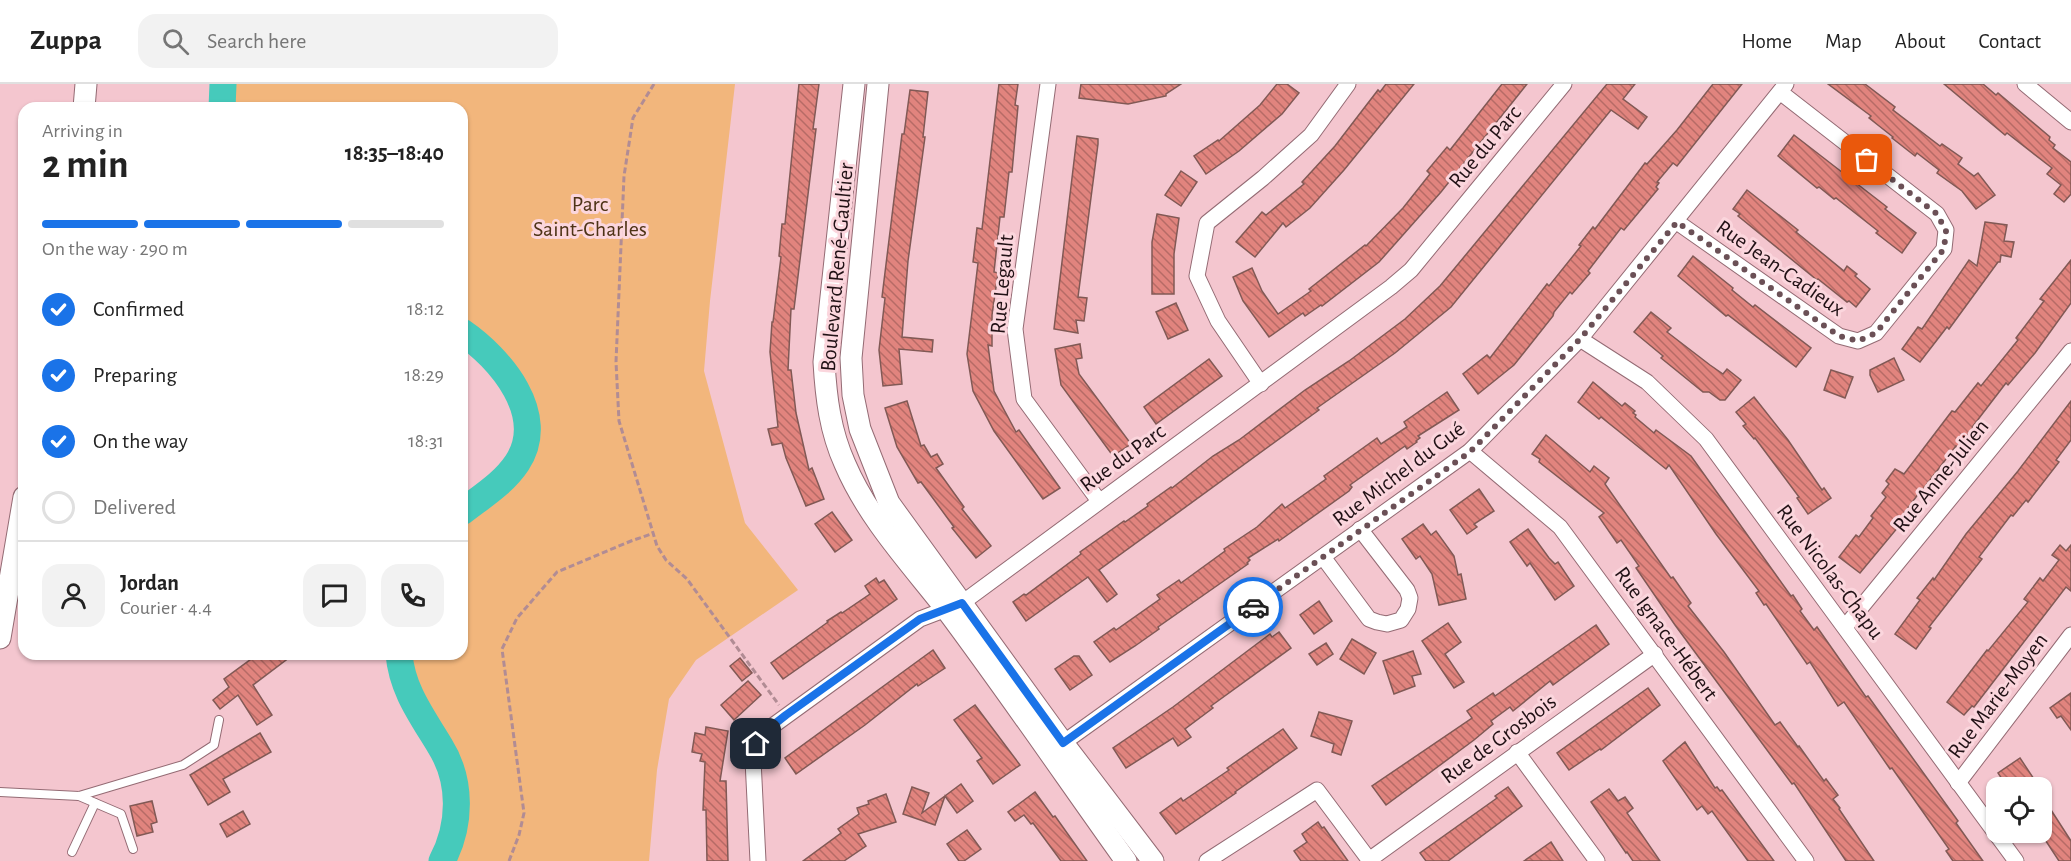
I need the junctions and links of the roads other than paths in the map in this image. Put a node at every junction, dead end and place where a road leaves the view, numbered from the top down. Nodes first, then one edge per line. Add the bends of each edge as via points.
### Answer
1 (86, 84) edge
2 (854, 84) edge
3 (879, 84) edge
4 (1048, 84) edge
5 (1348, 84) edge
6 (1564, 84) edge
7 (2025, 84) edge
8 (1783, 88) edge
9 (84, 102) edge
10 (2071, 122) edge
11 (1677, 222) junction
12 (1580, 339) junction
13 (2071, 351) edge
14 (1261, 384) junction
15 (1470, 452) junction
16 (1099, 501) junction
17 (1360, 529) junction
18 (18, 532) edge
19 (1323, 557) junction
20 (954, 606) junction
21 (1845, 627) junction
22 (2071, 637) edge
23 (0, 638) edge
24 (1654, 654) junction
25 (219, 720) dead end
26 (1056, 748) junction
27 (1517, 752) junction
28 (1958, 783) junction
29 (0, 792) edge
30 (79, 796) junction
31 (95, 803) junction
32 (133, 849) dead end
33 (72, 852) dead end
34 (1370, 860) edge
35 (758, 861) edge
36 (1126, 861) edge
37 (1153, 861) edge
38 (1207, 861) edge
39 (1597, 861) edge
40 (1806, 861) edge
41 (2016, 861) edge

1 - 9 street
2 - 20 street, Boulevard René-Gaultier via 824,362 826,399 837,444 860,493 884,531
3 - 20 street, Boulevard René-Gaultier via 850,358 853,395 860,429 889,503
4 - 16 street, Rue Legault via 1015,329 1024,399
5 - 14 street via 1311,135 1207,223 1197,276 1218,321
6 - 14 street, Rue du Parc via 1411,270
7 - 10 street
8 - 11 street, Rue Michel du Gué
8 - 11 street, Rue Jean-Cadieux via 1937,214 1946,231 1944,249 1876,333 1858,341 1839,336
11 - 12 street, Rue Michel du Gué
12 - 15 street, Rue Michel du Gué
12 - 21 street, Rue Nicolas-Chapu via 1647,382 1706,439
13 - 21 street, Rue Anne-Julien
14 - 16 street, Rue du Parc
15 - 17 street, Rue Michel du Gué
15 - 24 street, Rue Ignace-Hébert via 1560,527
16 - 20 street, Rue du Parc
17 - 19 street, Rue Michel du Gué
17 - 19 street via 1407,590 1408,609 1401,620 1387,624 1370,619
18 - 23 street
19 - 26 street, Rue Michel du Gué
20 - 26 street, Boulevard René-Gaultier
20 - 35 street, Rue du Parc via 920,619 786,715 756,744 753,760
21 - 28 street, Rue Nicolas-Chapu
22 - 28 street, Rue Marie-Moyen
24 - 27 street, Rue de Grosbois
24 - 40 street, Rue Ignace-Hébert
25 - 30 lane via 214,745 183,765
26 - 36 street, Boulevard René-Gaultier
26 - 37 street, Boulevard René-Gaultier
27 - 34 street, Rue de Grosbois
27 - 39 street
28 - 41 street, Rue Nicolas-Chapu
29 - 30 lane
30 - 31 lane
31 - 32 lane via 121,814
31 - 33 lane
34 - 38 street via 1317,790

